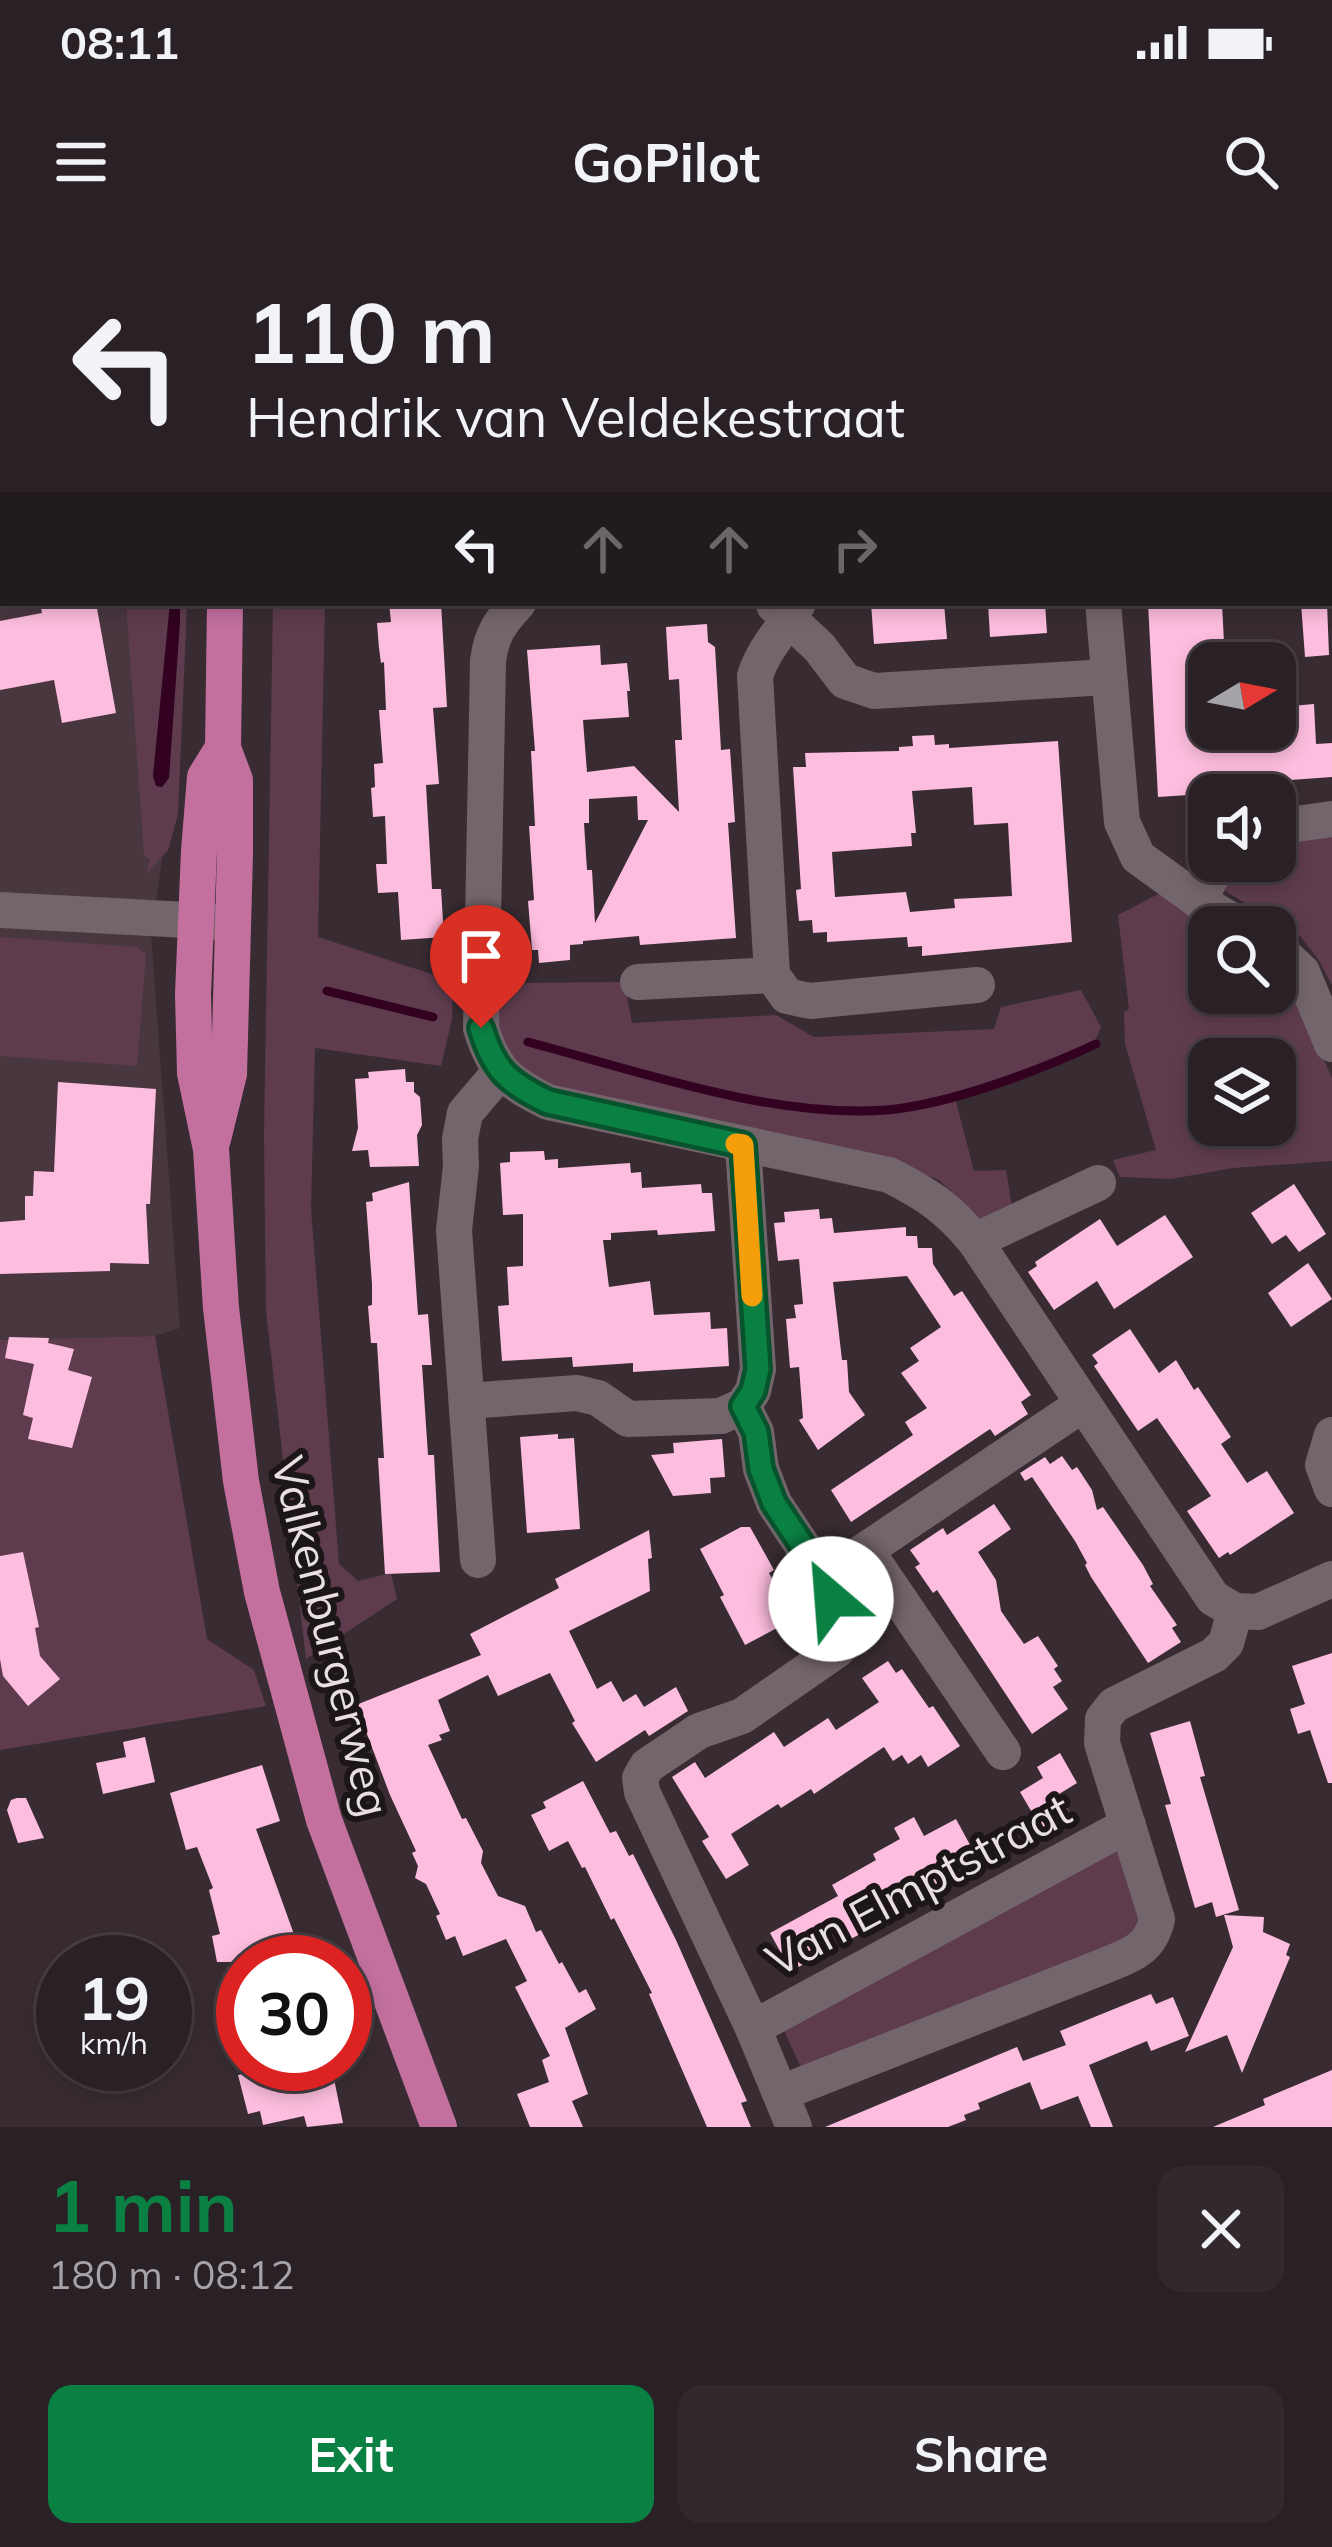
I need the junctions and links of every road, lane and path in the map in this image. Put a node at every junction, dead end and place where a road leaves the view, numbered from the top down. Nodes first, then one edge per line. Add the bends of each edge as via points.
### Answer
1 (225, 606) edge
2 (515, 606) edge
3 (1103, 606) edge
4 (786, 609) edge
5 (1108, 677) junction
6 (224, 748) junction
7 (1332, 819) edge
8 (1296, 824) edge
9 (1208, 882) edge
10 (1198, 901) junction
11 (1206, 906) edge
12 (0, 910) edge
13 (196, 921) junction
14 (233, 922) junction
15 (1296, 966) edge
16 (772, 976) junction
17 (638, 982) dead end
18 (977, 986) dead end
19 (1332, 1043) edge
20 (500, 1072) junction
21 (743, 1145) junction
22 (211, 1149) junction
23 (1098, 1183) dead end
24 (975, 1240) junction
25 (467, 1401) junction
26 (1083, 1404) junction
27 (743, 1406) junction
28 (1332, 1435) edge
29 (1332, 1489) edge
30 (866, 1550) junction
31 (478, 1560) dead end
32 (826, 1561) junction
33 (1332, 1579) edge
34 (1235, 1611) junction
35 (1003, 1752) dead end
36 (1128, 1825) junction
37 (753, 2028) junction
38 (788, 2110) edge
39 (439, 2127) edge

1 - 6 main road, Valkenburgerweg
2 - 20 street via 490,641 488,661 481,1028
3 - 5 street
4 - 5 street via 845,681 874,691
4 - 16 street via 755,676
5 - 10 street via 1122,822 1138,857
6 - 13 main road, Valkenburgerweg via 206,778
6 - 14 main road, Valkenburgerweg via 236,780
7 - 8 street
9 - 10 street
10 - 11 street
12 - 13 street
13 - 14 street
13 - 22 main road, Valkenburgerweg via 195,1073
14 - 22 main road, Valkenburgerweg via 229,1074
15 - 19 street
16 - 17 street
16 - 18 street via 787,996 810,1001
20 - 21 street via 548,1102
20 - 25 street via 465,1113 460,1139 454,1230
21 - 24 street via 889,1175 927,1193
21 - 27 street via 758,1369
22 - 39 main road, Valkenburgerweg via 231,1409 262,1592 324,1820
23 - 24 street
24 - 26 street
25 - 27 street via 577,1393 628,1419 721,1416
25 - 31 street
26 - 30 street
26 - 34 street via 1213,1598
27 - 32 street via 774,1503 808,1554
28 - 29 street via 1323,1465
30 - 32 street
30 - 35 street
32 - 37 street via 847,1639 742,1716 699,1731 640,1778
33 - 34 street via 1258,1612
34 - 36 street, Van Elmptstraat via 1214,1655 1114,1705 1103,1719 1102,1743
36 - 37 street, Van Elmptstraat
36 - 38 street, Van Elmptstraat via 1157,1918 1138,1952
37 - 38 street, Van Elmptstraat

